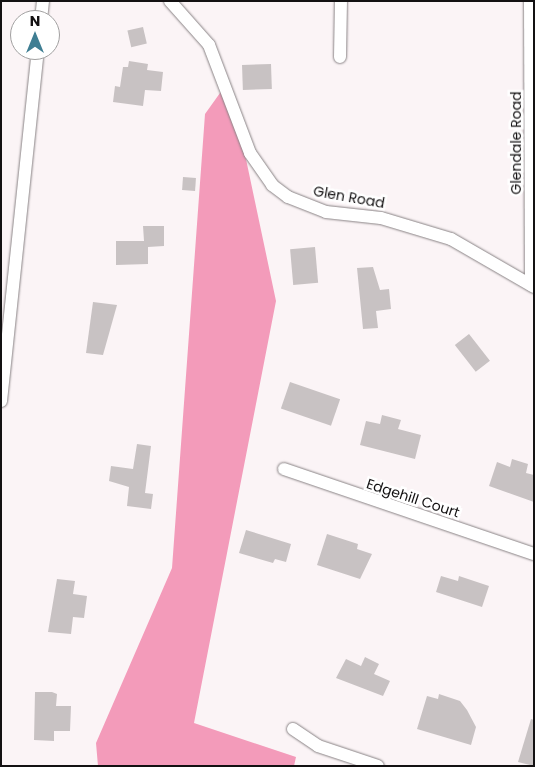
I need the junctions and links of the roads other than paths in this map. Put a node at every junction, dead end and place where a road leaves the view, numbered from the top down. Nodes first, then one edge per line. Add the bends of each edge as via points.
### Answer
1 (170, 1) edge
2 (340, 1) edge
3 (530, 1) edge
4 (340, 57) dead end
5 (37, 60) edge
6 (532, 286) edge
7 (5, 336) edge
8 (1, 401) edge
9 (284, 469) dead end
10 (534, 554) edge
11 (294, 729) dead end
12 (378, 766) edge

1 - 6 street, Glen Road via 209,45 250,153 272,185 307,206 394,221 451,239
2 - 4 street
3 - 6 street, Glendale Road
5 - 7 street
7 - 8 street
9 - 10 street, Edgehill Court
11 - 12 street via 318,746

